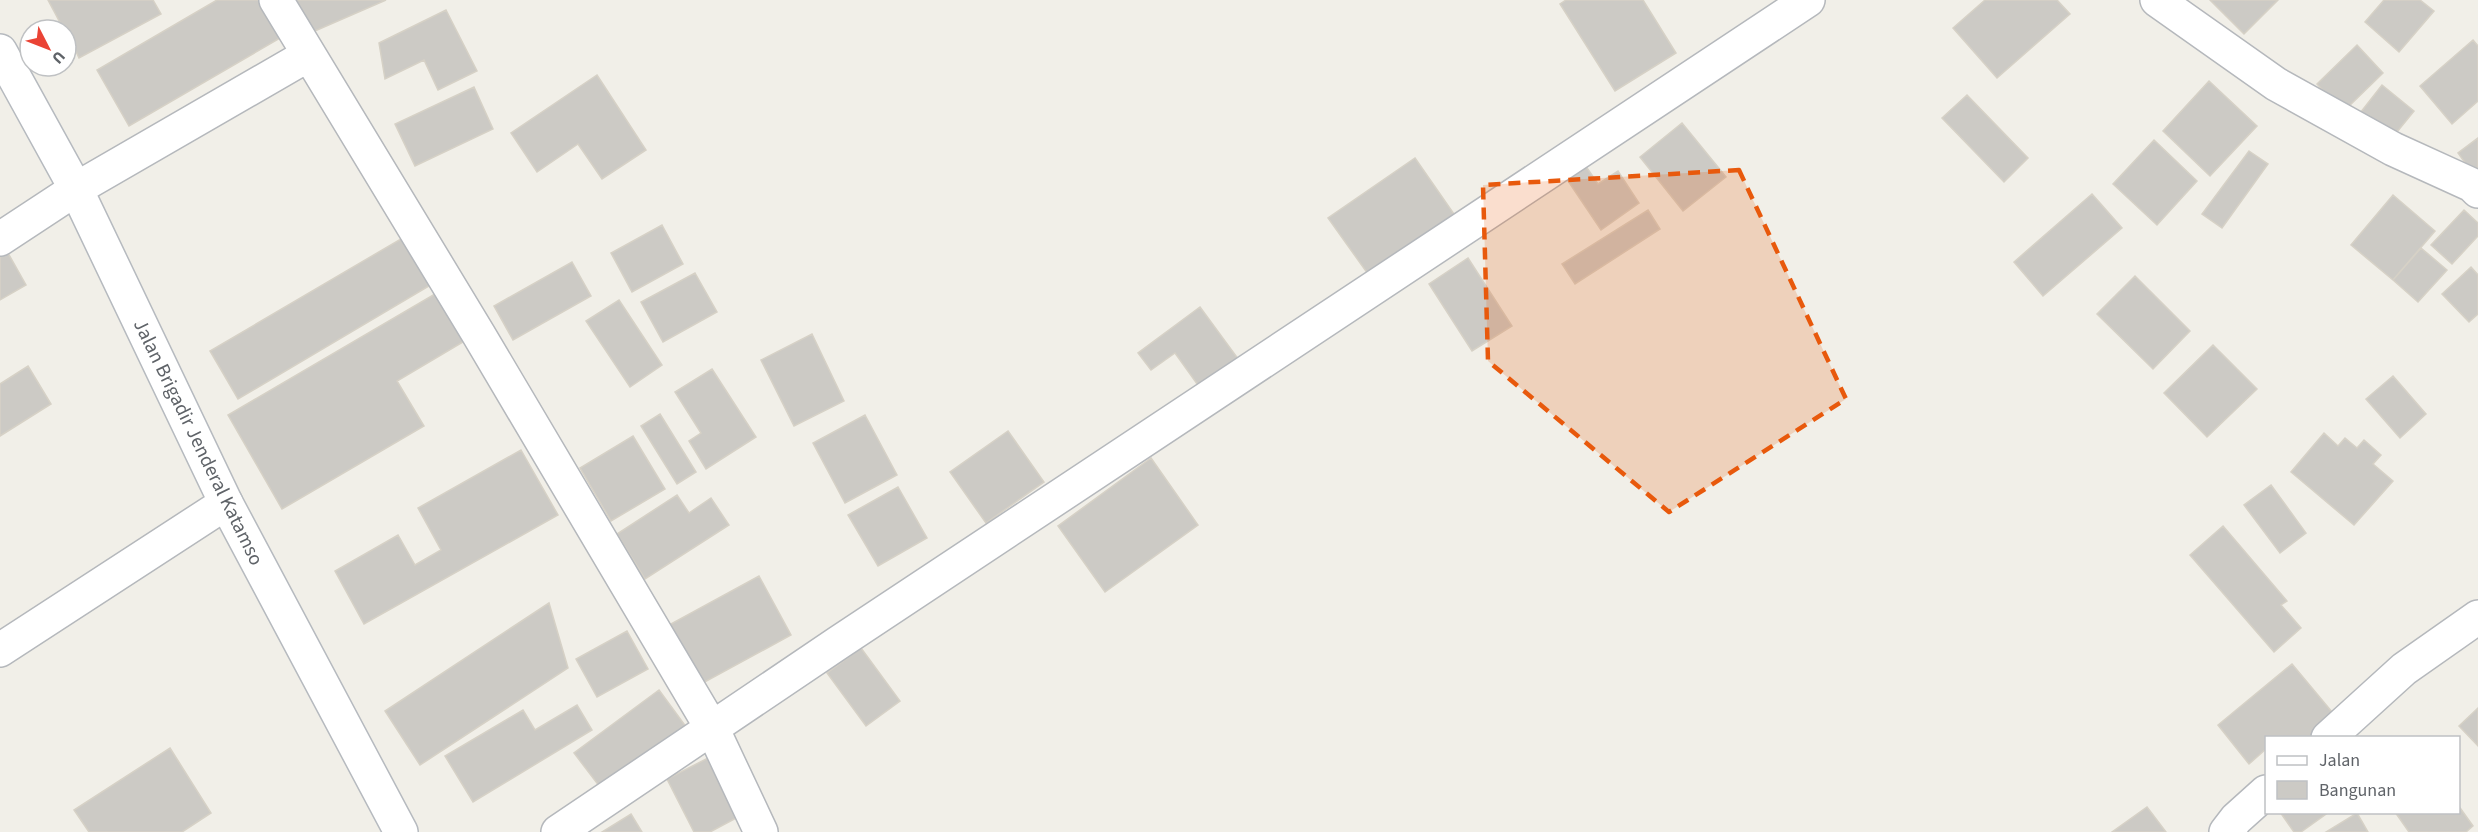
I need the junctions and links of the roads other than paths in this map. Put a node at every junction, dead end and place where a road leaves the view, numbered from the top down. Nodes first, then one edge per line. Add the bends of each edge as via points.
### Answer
1 (276, 0) edge
2 (1808, 0) edge
3 (2157, 0) edge
4 (0, 51) edge
5 (308, 55) junction
6 (76, 189) junction
7 (2478, 191) edge
8 (0, 239) edge
9 (226, 503) junction
10 (2478, 617) edge
11 (0, 650) edge
12 (713, 729) junction
13 (2330, 736) edge
14 (2265, 793) edge
15 (401, 832) edge
16 (558, 832) edge
17 (761, 832) edge
18 (2226, 832) edge

1 - 5 street
2 - 12 street
3 - 7 street via 2276,84 2393,150
4 - 6 street, Jalan Brigadir Jenderal Katamso
5 - 6 street
5 - 12 street
6 - 8 street
6 - 9 street, Jalan Brigadir Jenderal Katamso
9 - 11 street
9 - 15 street, Jalan Brigadir Jenderal Katamso
10 - 13 street via 2404,669
12 - 16 street
12 - 17 street
14 - 18 street

